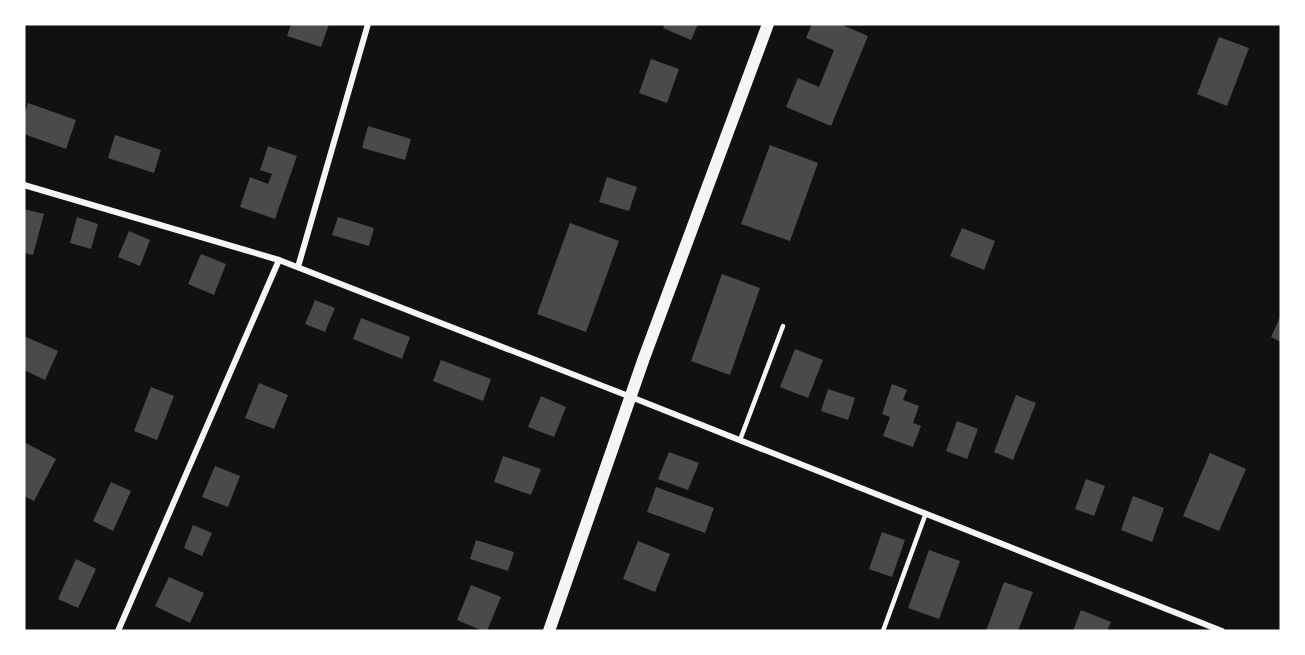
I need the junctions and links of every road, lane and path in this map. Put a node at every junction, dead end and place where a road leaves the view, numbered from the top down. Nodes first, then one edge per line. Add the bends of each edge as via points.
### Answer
1 (368, 24) edge
2 (768, 24) edge
3 (24, 186) edge
4 (279, 260) junction
5 (298, 267) junction
6 (783, 326) dead end
7 (631, 397) junction
8 (740, 440) junction
9 (926, 513) junction
10 (118, 631) edge
11 (549, 631) edge
12 (883, 631) edge
13 (1222, 631) edge

1 - 5 street
2 - 7 main road
3 - 4 street
4 - 5 street
4 - 10 street
5 - 7 street
6 - 8 lane
7 - 8 street
7 - 11 main road
8 - 9 street
9 - 12 lane
9 - 13 street

